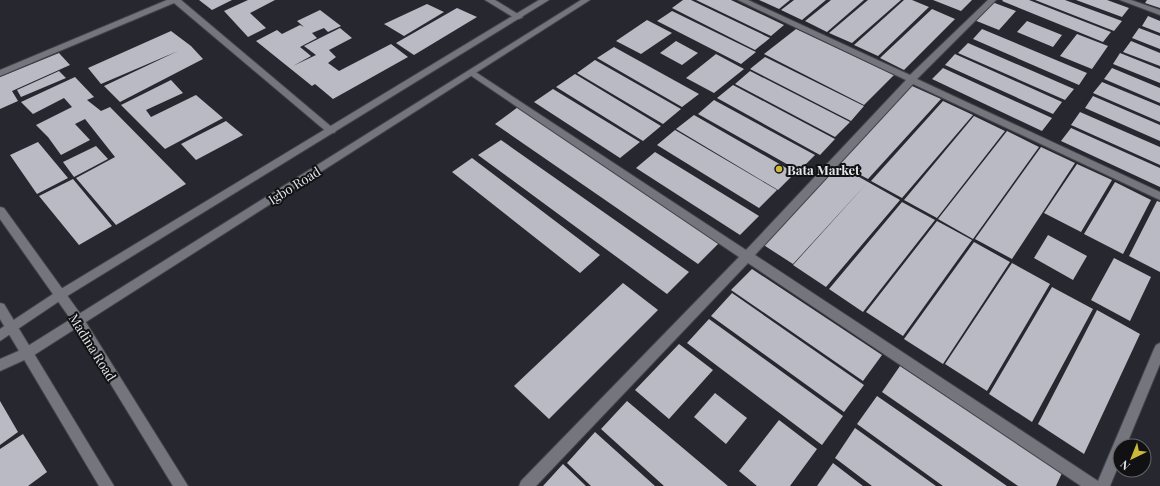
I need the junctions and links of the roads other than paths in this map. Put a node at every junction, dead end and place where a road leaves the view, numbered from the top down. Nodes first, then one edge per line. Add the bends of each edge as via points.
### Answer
1 (175, 0) edge
2 (489, 0) edge
3 (546, 0) edge
4 (586, 0) edge
5 (742, 0) edge
6 (992, 0) edge
7 (1124, 0) edge
8 (1160, 13) edge
9 (519, 17) junction
10 (0, 73) edge
11 (471, 73) junction
12 (912, 79) junction
13 (331, 131) junction
14 (1160, 196) edge
15 (0, 212) edge
16 (747, 256) junction
17 (60, 295) junction
18 (0, 308) edge
19 (78, 320) junction
20 (12, 327) junction
21 (0, 336) edge
22 (1160, 349) edge
23 (27, 353) junction
24 (0, 365) edge
25 (107, 486) edge
26 (181, 486) edge
27 (526, 486) edge
28 (1093, 486) edge
29 (1103, 486) edge

1 - 10 street
1 - 13 street
2 - 9 street
3 - 9 street, Igbo Road
4 - 11 street, Igbo Road
5 - 12 street
6 - 12 street
7 - 8 street
9 - 13 street, Igbo Road
11 - 16 street
11 - 19 street, Igbo Road
12 - 14 street
12 - 16 street
13 - 17 street, Igbo Road
15 - 17 street, Madina Road
16 - 27 street
16 - 28 street
17 - 19 street, Madina Road
17 - 20 street, Igbo Road
18 - 20 street
19 - 23 street, Igbo Road
19 - 26 street, Madina Road
20 - 21 street, Igbo Road
20 - 23 street
22 - 29 street
23 - 24 street, Igbo Road
23 - 25 street

